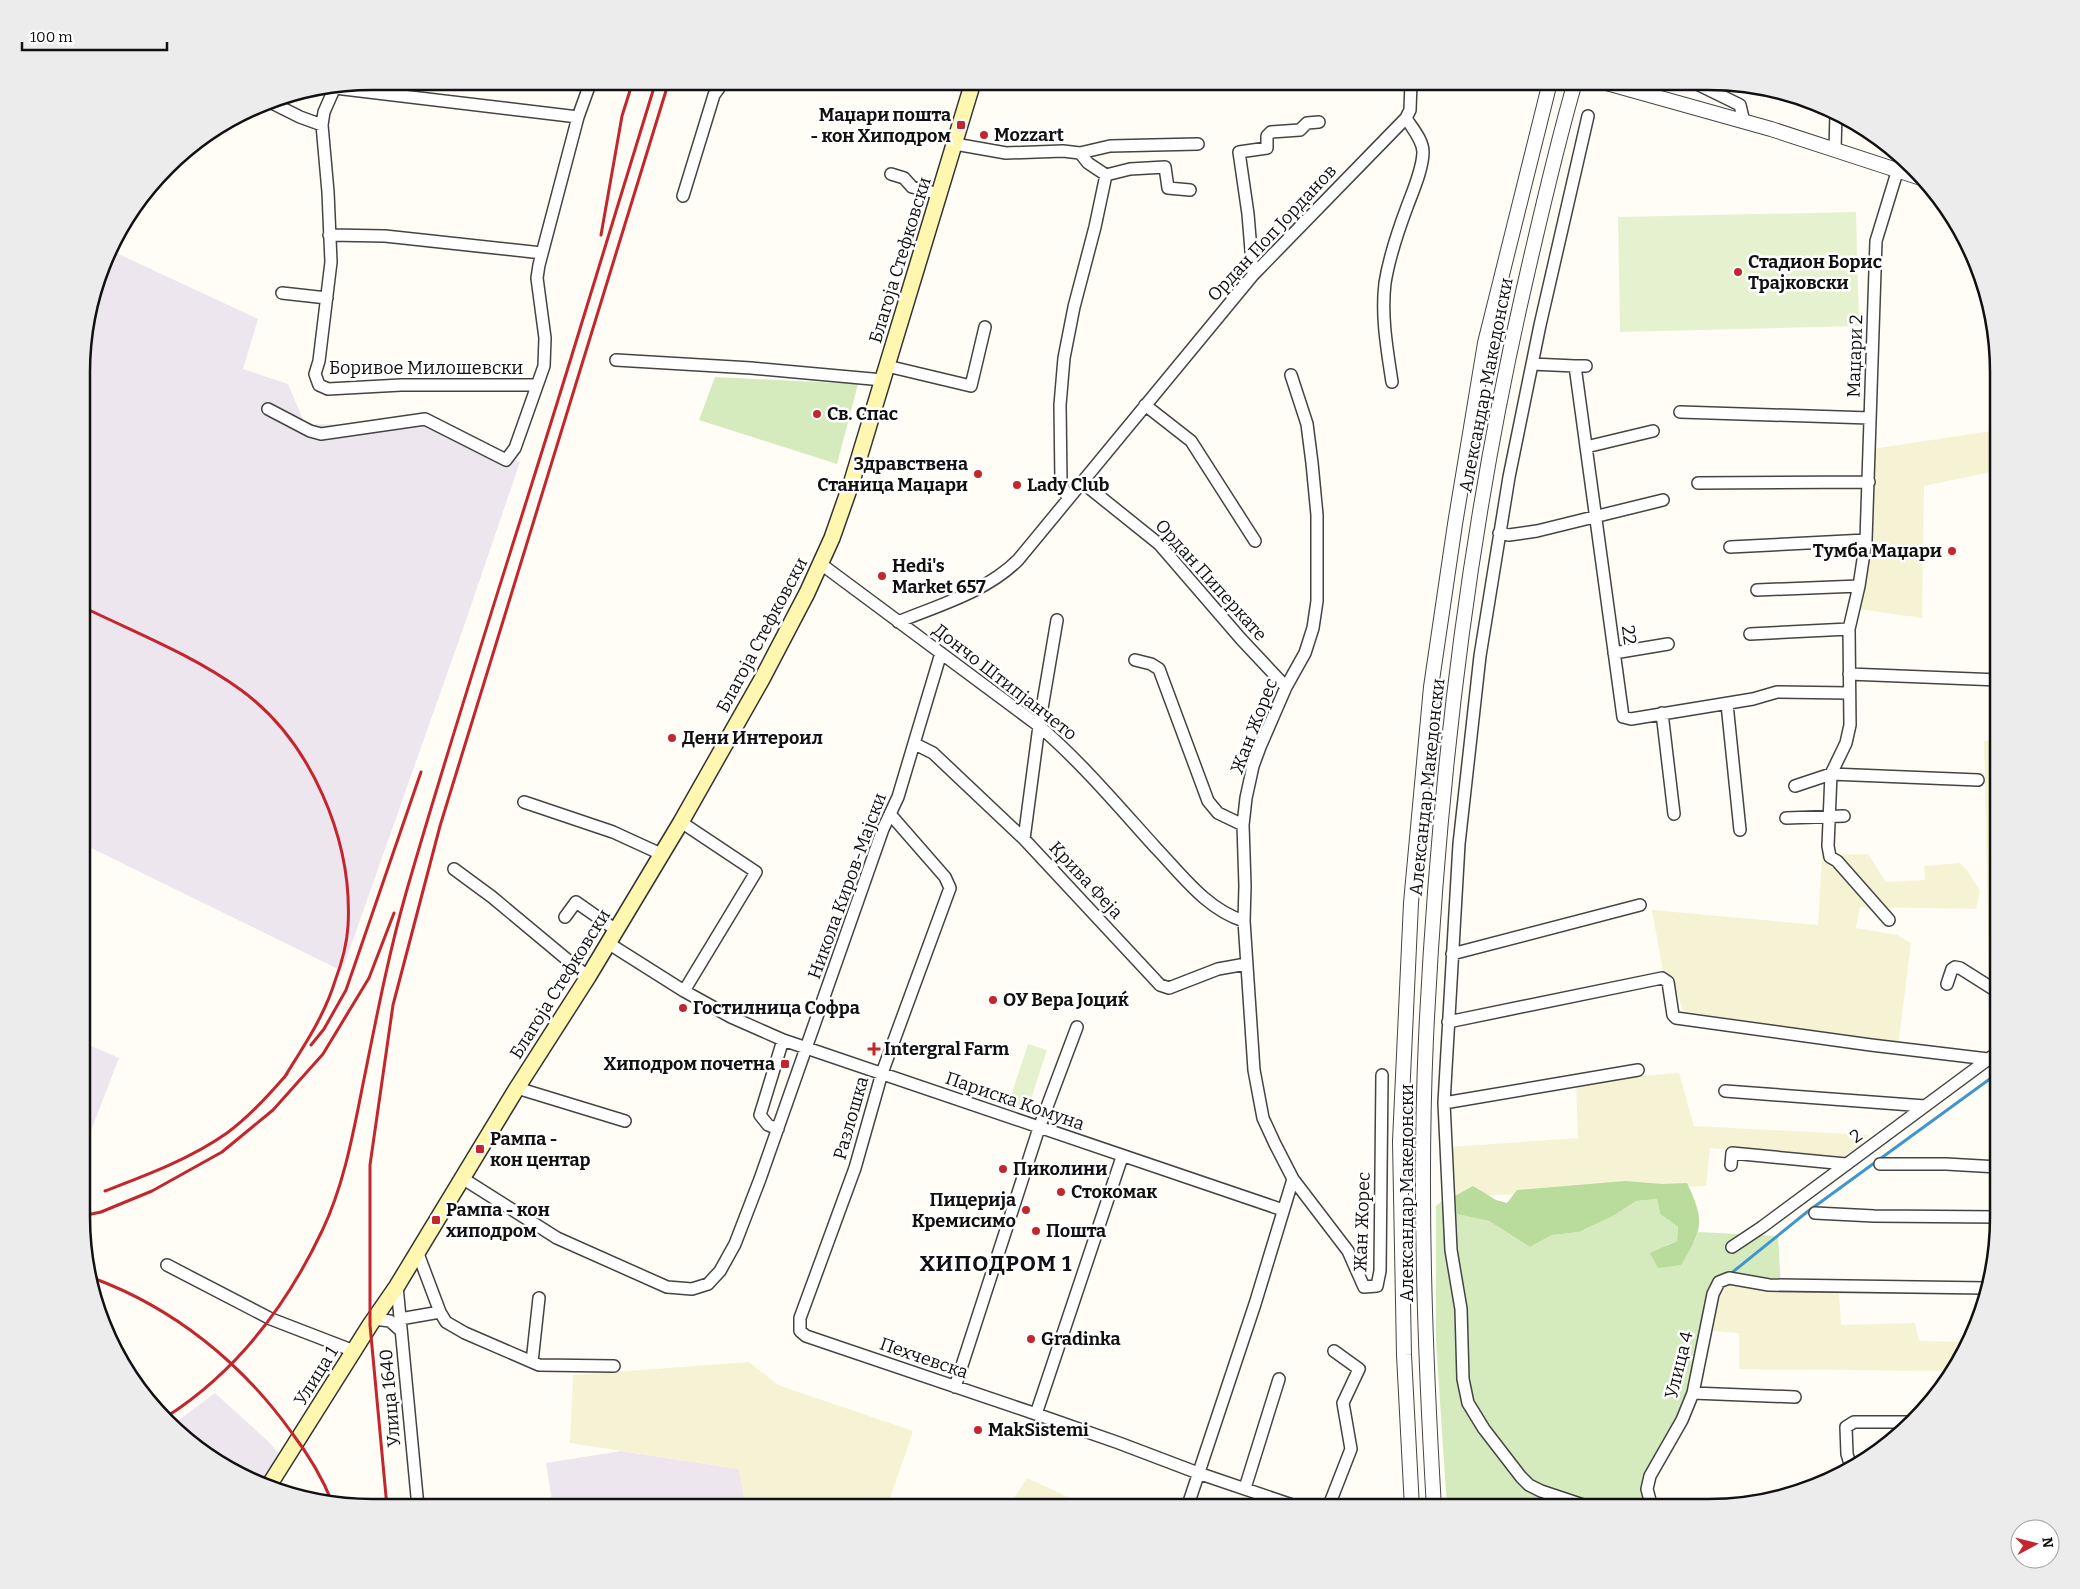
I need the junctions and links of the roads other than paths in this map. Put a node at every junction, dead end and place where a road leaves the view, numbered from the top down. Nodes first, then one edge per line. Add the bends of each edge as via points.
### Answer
1 (588, 90) edge
2 (718, 90) edge
3 (971, 90) edge
4 (1411, 90) edge
5 (1548, 90) edge
6 (1574, 90) edge
7 (1631, 90) edge
8 (1710, 90) edge
9 (358, 91) edge
10 (333, 92) edge
11 (278, 106) edge
12 (1588, 116) dead end
13 (578, 117) junction
14 (1406, 118) junction
15 (1836, 120) edge
16 (1319, 122) dead end
17 (1744, 122) junction
18 (322, 124) junction
19 (955, 144) junction
20 (1198, 144) dead end
21 (1834, 149) junction
22 (1080, 153) junction
23 (1898, 169) junction
24 (1906, 172) edge
25 (891, 174) dead end
26 (1106, 175) junction
27 (1190, 190) dead end
28 (939, 194) junction
29 (683, 196) dead end
30 (329, 235) junction
31 (542, 253) junction
32 (1253, 275) junction
33 (282, 293) dead end
34 (327, 298) junction
35 (985, 327) dead end
36 (616, 360) dead end
37 (1532, 364) junction
38 (885, 373) junction
39 (1291, 376) dead end
40 (1392, 382) dead end
41 (537, 385) junction
42 (1145, 405) junction
43 (268, 410) dead end
44 (1680, 412) dead end
45 (1870, 418) junction
46 (1653, 431) dead end
47 (1586, 447) junction
48 (1869, 482) junction
49 (1083, 483) junction
50 (1698, 483) dead end
51 (1068, 499) junction
52 (1663, 500) dead end
53 (1594, 518) junction
54 (1499, 533) junction
55 (1866, 540) junction
56 (1255, 541) dead end
57 (1730, 546) dead end
58 (821, 564) junction
59 (1859, 586) junction
60 (1757, 590) dead end
61 (1057, 620) dead end
62 (898, 622) junction
63 (1849, 629) junction
64 (1750, 634) dead end
65 (1668, 644) dead end
66 (941, 653) junction
67 (1614, 653) junction
68 (1135, 660) dead end
69 (1849, 674) junction
70 (1990, 680) edge
71 (1286, 687) junction
72 (1849, 692) junction
73 (1727, 704) junction
74 (1662, 713) junction
75 (1039, 726) junction
76 (915, 744) junction
77 (1831, 774) junction
78 (1978, 780) dead end
79 (1795, 786) dead end
80 (524, 802) dead end
81 (890, 814) junction
82 (1674, 814) dead end
83 (1828, 816) junction
84 (1844, 816) dead end
85 (1786, 818) dead end
86 (680, 822) junction
87 (1243, 825) junction
88 (1740, 830) dead end
89 (1024, 838) junction
90 (661, 854) junction
91 (454, 869) dead end
92 (1640, 905) dead end
93 (565, 916) dead end
94 (1889, 920) dead end
95 (1244, 921) junction
96 (616, 930) junction
97 (608, 943) junction
98 (1452, 954) junction
99 (1246, 964) junction
100 (588, 977) junction
101 (1947, 984) dead end
102 (1990, 987) edge
103 (684, 991) junction
104 (1448, 1022) junction
105 (1077, 1027) dead end
106 (783, 1040) junction
107 (807, 1049) junction
108 (1988, 1059) joint
109 (1638, 1070) dead end
110 (882, 1073) junction
111 (1382, 1075) dead end
112 (517, 1088) junction
113 (1725, 1090) dead end
114 (1444, 1103) junction
115 (1925, 1106) junction
116 (625, 1121) dead end
117 (1039, 1128) junction
118 (778, 1129) junction
119 (1122, 1157) junction
120 (1846, 1164) junction
121 (1880, 1164) dead end
122 (1731, 1165) dead end
123 (1990, 1167) edge
124 (462, 1178) junction
125 (1293, 1179) junction
126 (1283, 1210) junction
127 (1815, 1213) dead end
128 (1990, 1217) edge
129 (1732, 1247) dead end
130 (417, 1251) junction
131 (167, 1265) dead end
132 (397, 1286) junction
133 (1981, 1288) edge
134 (539, 1298) dead end
135 (440, 1312) junction
136 (374, 1319) junction
137 (400, 1319) junction
138 (401, 1331) junction
139 (802, 1334) joint
140 (354, 1351) junction
141 (1334, 1351) dead end
142 (532, 1362) junction
143 (614, 1366) dead end
144 (1279, 1379) dead end
145 (954, 1387) junction
146 (1693, 1393) junction
147 (1795, 1397) dead end
148 (1036, 1414) junction
149 (1901, 1422) edge
150 (1849, 1461) edge
151 (1198, 1473) junction
152 (272, 1481) edge
153 (1246, 1488) junction
154 (417, 1499) edge
155 (1190, 1499) edge
156 (1277, 1499) edge
157 (1332, 1499) edge
158 (1412, 1499) edge
159 (1433, 1499) edge
160 (1565, 1499) edge
161 (1650, 1499) edge

1 - 13 street
2 - 29 street
3 - 19 main road, Благоја Стефковски
4 - 14 street via 1410,110
5 - 158 street, Александар Македонски via 1485,342 1431,687 1411,903 1400,1141 1404,1355
6 - 159 street, Александар Македонски via 1532,250 1504,379 1468,588 1451,724 1426,1040 1423,1208
7 - 17 street
8 - 17 street via 1740,105
9 - 13 street
10 - 18 street, Боривое Милошевски
11 - 18 street
12 - 37 street
13 - 31 street
14 - 32 street, Ордан Поп Јорданов
14 - 40 street via 1423,151 1386,282 1383,305
15 - 21 street
16 - 32 street via 1307,123 1300,130 1271,132 1267,136 1267,148 1238,152
17 - 21 street
18 - 30 street, Боривое Милошевски
19 - 22 street via 1006,154
19 - 28 main road, Благоја Стефковски
20 - 22 street via 1110,146
21 - 23 street
22 - 26 street
23 - 24 street
23 - 45 street, Маџари 2 via 1876,241
25 - 28 street via 904,178 912,187
26 - 27 street via 1130,169 1165,167 1168,188
26 - 51 street via 1064,358 1060,404 1061,482
28 - 38 main road, Благоја Стефковски
30 - 31 street via 385,236
30 - 34 street, Боривое Милошевски via 331,262
31 - 41 street via 537,278 546,338 544,366
32 - 42 street, Ордан Поп Јорданов
33 - 34 street
34 - 41 street, Боривое Милошевски via 315,374 318,385 323,388
35 - 38 street via 971,386
36 - 38 street
37 - 47 street, 22 via 1580,366
37 - 54 street
38 - 58 main road, Благоја Стефковски via 846,500
39 - 71 street, Жан Жорес via 1307,424 1312,463 1317,515 1317,601 1305,653
41 - 43 street via 515,448 506,460 425,419 321,434
42 - 49 street, Ордан Поп Јорданов
42 - 56 street via 1191,441
44 - 45 street, Маџари 2
45 - 48 street
46 - 47 street
47 - 53 street, 22
48 - 50 street
48 - 55 street
49 - 51 street, Ордан Поп Јорданов
49 - 71 street, Ордан Пиперкате via 1159,544
51 - 62 street, Ордан Поп Јорданов via 1018,560 999,577
52 - 53 street
53 - 54 street via 1537,531 1509,535
53 - 67 street, 22
54 - 98 street via 1471,731
55 - 57 street
55 - 59 street
58 - 62 street, Дончо Штипјанчето
58 - 86 main road, Благоја Стефковски via 762,679
59 - 60 street
59 - 63 street
61 - 75 street
62 - 66 street, Дончо Штипјанчето
63 - 64 street
63 - 69 street
65 - 67 street
66 - 75 street, Дончо Штипјанчето
66 - 76 street, Никола Киров-Мајски
67 - 74 street, 22 via 1623,717 1631,719
68 - 87 street via 1159,669 1212,808
69 - 70 street
69 - 72 street
71 - 87 street, Жан Жорес via 1253,766
72 - 73 street, 22 via 1777,692
72 - 77 street via 1848,734
73 - 74 street, 22
73 - 88 street
74 - 82 street
75 - 89 street
75 - 95 street, Дончо Штипјанчето via 1082,766 1193,887 1231,917
76 - 81 street, Никола Киров-Мајски
76 - 89 street, Крива Феја via 933,753
77 - 78 street
77 - 79 street
77 - 83 street
80 - 90 street via 613,832
81 - 107 street, Никола Киров-Мајски
81 - 110 street, Разлошка via 945,877 950,888
83 - 84 street
83 - 85 street
83 - 94 street via 1829,855
86 - 90 main road, Благоја Стефковски
86 - 103 street via 756,872
87 - 95 street, Жан Жорес
89 - 99 street, Крива Феја via 1165,988 1218,969
90 - 96 main road, Благоја Стефковски
91 - 100 street
92 - 98 street
93 - 96 street via 576,902
95 - 99 street, Жан Жорес
96 - 97 main road, Благоја Стефковски
97 - 100 main road, Благоја Стефковски
97 - 103 street, Париска Комуна
98 - 104 street
99 - 125 street, Жан Жорес via 1254,1070 1262,1110
100 - 112 main road, Благоја Стефковски
101 - 102 street via 1955,967
103 - 106 street, Париска Комуна via 730,1017
104 - 108 street via 1662,978 1668,982 1675,1018
104 - 114 street
105 - 117 street
106 - 107 street, Париска Комуна
106 - 118 street via 760,1116
107 - 110 street, Париска Комуна
107 - 118 street, Никола Киров-Мајски
108 - 115 street, 2
109 - 114 street
110 - 117 street, Париска Комуна
110 - 139 street, Разлошка via 855,1168 799,1323
111 - 125 street, Жан Жорес via 1380,1271 1377,1286 1364,1287 1348,1251
112 - 116 street
112 - 124 main road, Благоја Стефковски
113 - 115 street
114 - 160 street via 1450,1250 1461,1309 1462,1379 1468,1402 1484,1429 1529,1485
115 - 120 street, 2
117 - 119 street, Париска Комуна
117 - 145 street
118 - 124 street, Никола Киров-Мајски via 731,1250 708,1284 692,1289 668,1286 557,1238
119 - 126 street, Париска Комуна
119 - 148 street
120 - 122 street via 1732,1153
120 - 129 street, 2
121 - 123 street
124 - 130 main road, Благоја Стефковски
125 - 126 street
126 - 151 street via 1256,1304
127 - 128 street
130 - 132 main road, Благоја Стефковски
130 - 135 street
131 - 140 street via 271,1319
132 - 136 main road, Улица 1
132 - 137 street, Улица 1640
133 - 146 street, Улица 4 via 1768,1284 1729,1278 1719,1282 1713,1294
134 - 142 street
135 - 137 street
135 - 142 street via 446,1322 465,1333
136 - 138 street via 390,1321
136 - 140 main road, Улица 1
137 - 138 street, Улица 1640
138 - 154 street, Улица 1640
139 - 145 street, Пехчевска
140 - 152 main road, Улица 1
141 - 157 street via 1359,1369 1343,1404 1351,1449
142 - 143 street via 550,1367
144 - 153 street
145 - 148 street, Пехчевска
146 - 147 street
146 - 161 street, Улица 4 via 1682,1420 1650,1476 1647,1489
148 - 151 street, Пехчевска
149 - 150 street via 1854,1422 1846,1427
151 - 153 street, Пехчевска
151 - 155 street
153 - 156 street, Пехчевска

